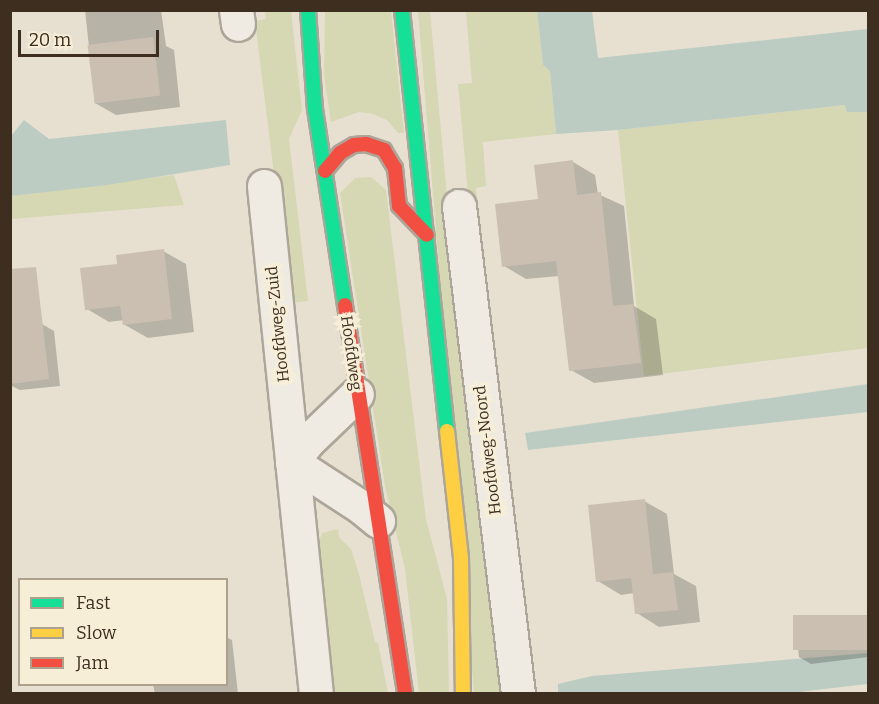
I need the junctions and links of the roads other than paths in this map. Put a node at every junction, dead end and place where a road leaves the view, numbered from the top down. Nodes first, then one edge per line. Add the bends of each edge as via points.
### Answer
1 (308, 10) edge
2 (402, 10) edge
3 (326, 171) junction
4 (264, 186) dead end
5 (459, 206) dead end
6 (428, 235) junction
7 (357, 394) junction
8 (292, 462) junction
9 (378, 521) junction
10 (316, 693) edge
11 (405, 693) edge
12 (463, 693) edge
13 (518, 693) edge

1 - 3 main road, Hoofdweg via 315,109
2 - 6 main road
3 - 6 main road via 340,153 354,145 384,150 395,168 399,206
3 - 7 main road, Hoofdweg
4 - 8 street, Hoofdweg-Zuid
5 - 13 street, Hoofdweg-Noord
6 - 12 main road via 461,558
7 - 8 street
7 - 9 main road, Hoofdweg
8 - 9 street
8 - 10 street, Hoofdweg-Zuid
9 - 11 main road, Hoofdweg

